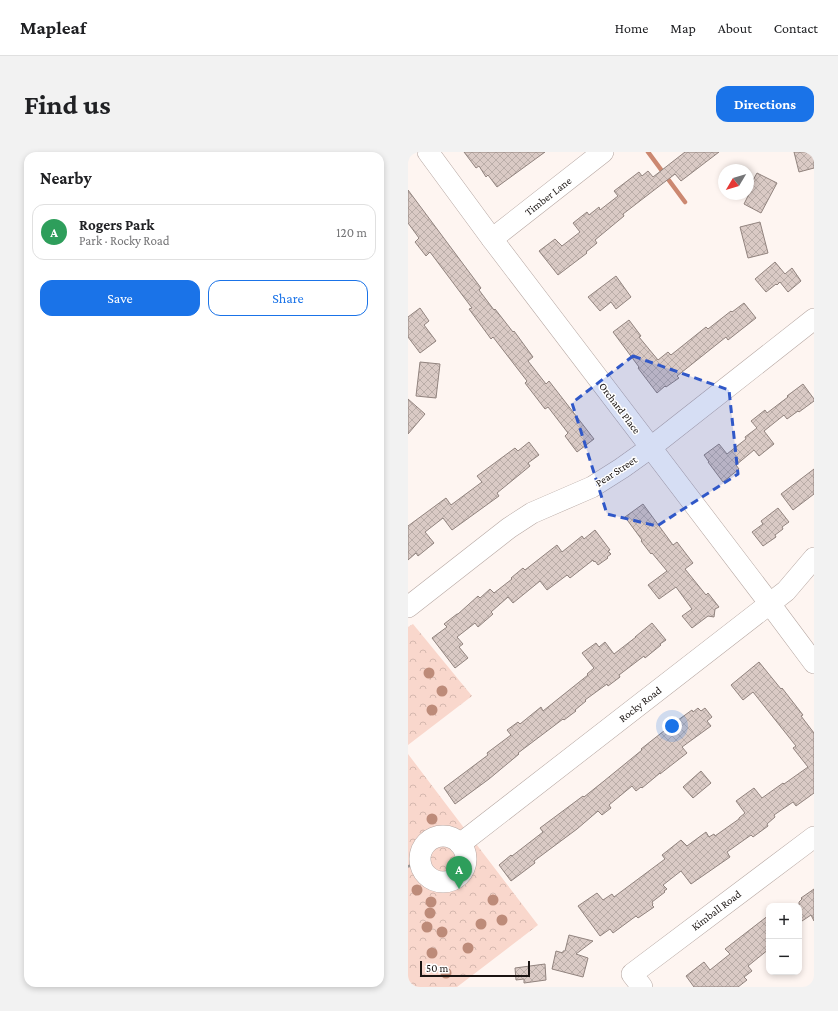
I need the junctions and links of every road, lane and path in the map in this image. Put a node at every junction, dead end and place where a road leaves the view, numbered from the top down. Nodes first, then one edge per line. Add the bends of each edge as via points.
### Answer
1 (428, 152) edge
2 (603, 152) edge
3 (492, 239) junction
4 (814, 319) edge
5 (650, 448) junction
6 (814, 558) edge
7 (770, 604) junction
8 (408, 607) edge
9 (814, 663) edge
10 (814, 837) edge
11 (460, 844) junction
12 (414, 865) edge
13 (642, 987) edge

1 - 3 street, Orchard Place
2 - 3 street, Timber Lane
3 - 5 street, Orchard Place
4 - 5 street, Pear Street
5 - 7 street, Orchard Place
5 - 8 street, Pear Street via 592,487 532,513 509,528
6 - 7 street, Rocky Road via 786,592
7 - 9 street, Orchard Place
7 - 11 street, Rocky Road
10 - 13 street, Kimball Road via 632,974
11 - 12 street via 448,836 427,841
11 - 12 street via 466,857 465,864 458,876 452,880 445,882 431,879 421,868

